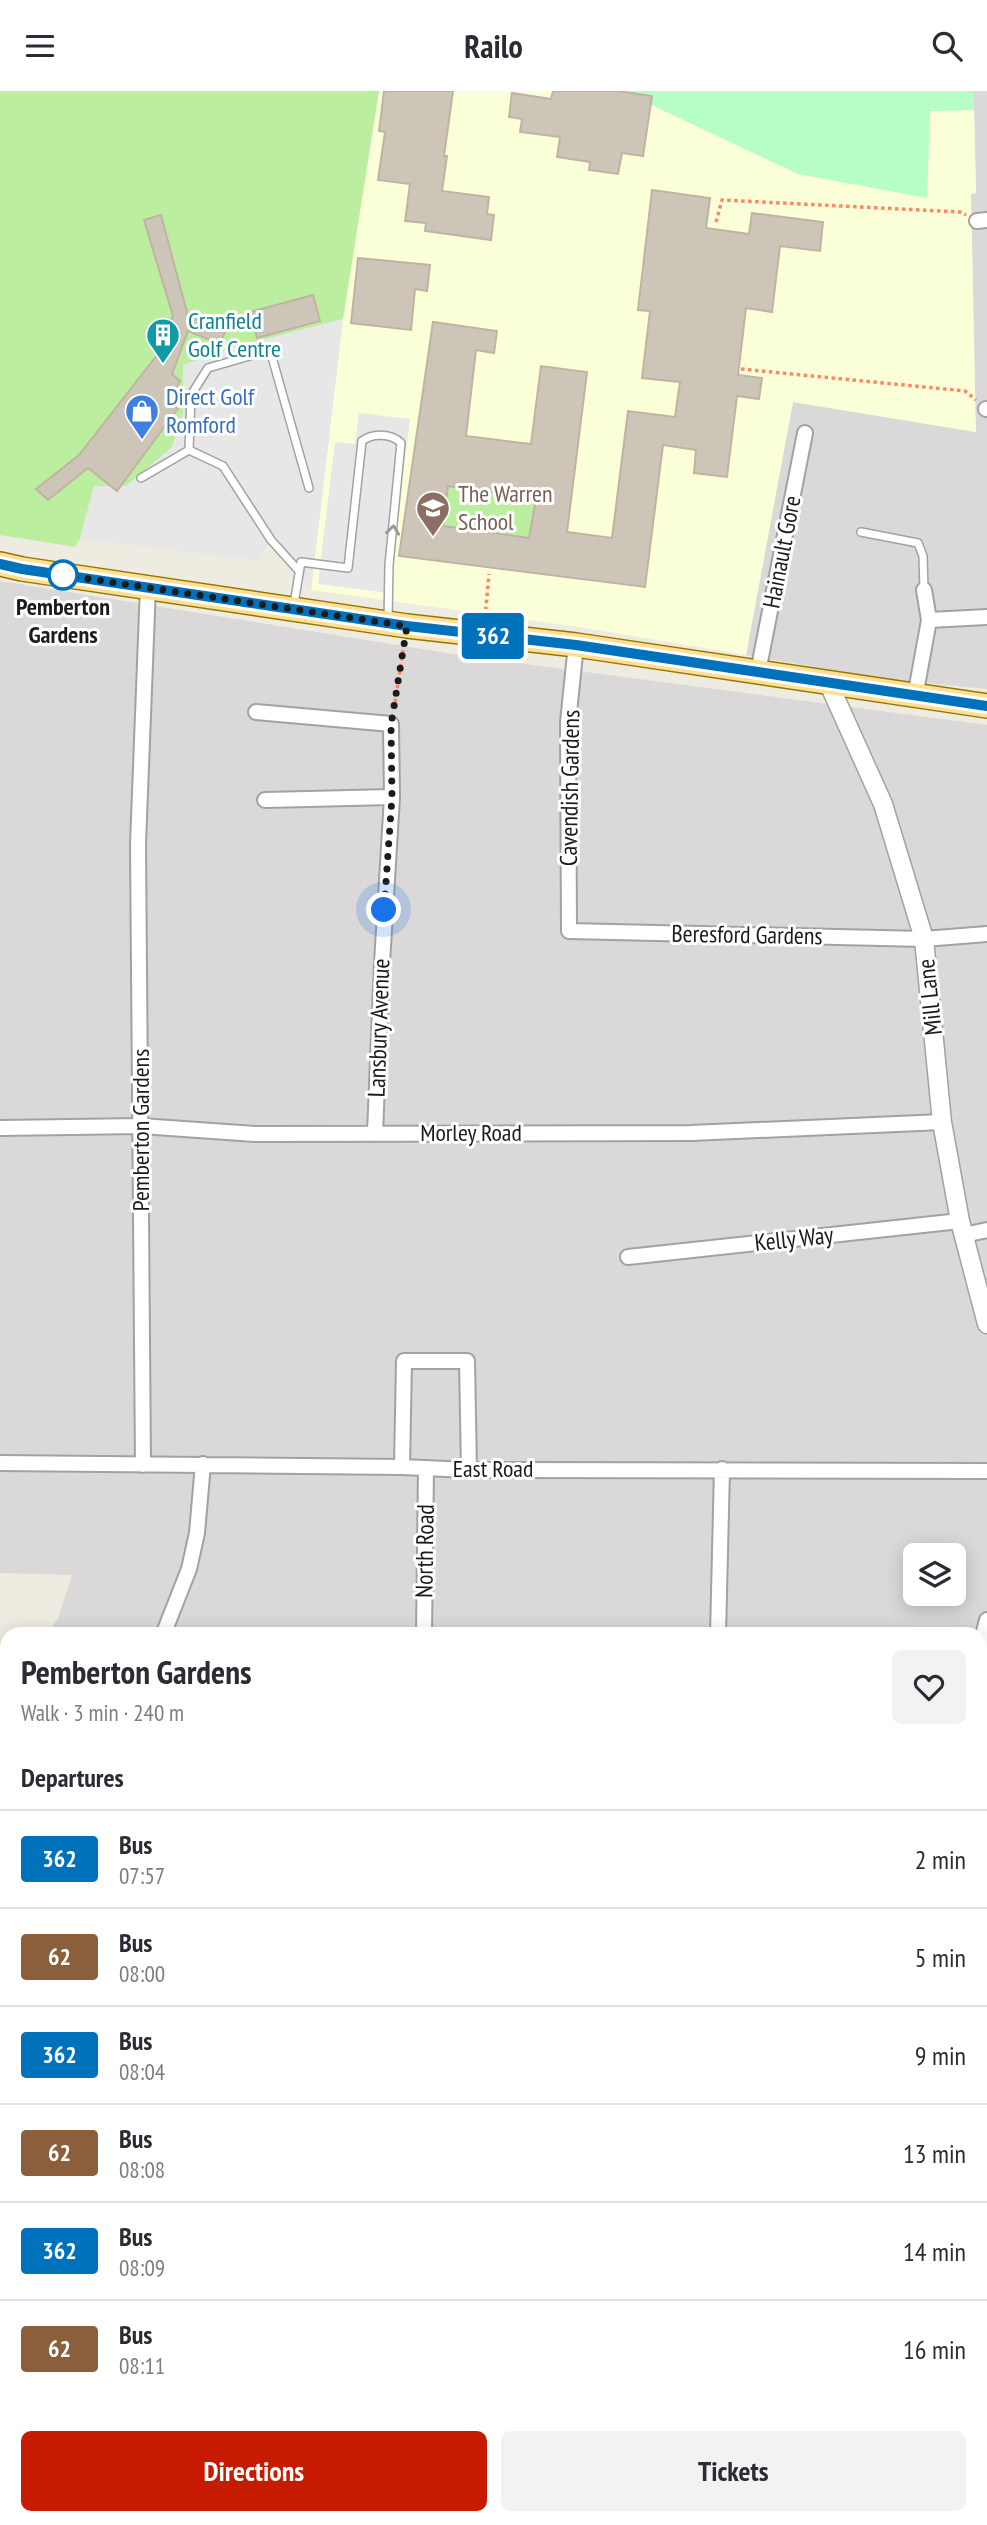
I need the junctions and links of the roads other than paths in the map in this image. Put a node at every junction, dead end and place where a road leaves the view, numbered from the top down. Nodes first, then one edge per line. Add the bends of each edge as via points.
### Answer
1 (805, 433) dead end
2 (190, 450) junction
3 (141, 478) dead end
4 (309, 488) dead end
5 (861, 532) dead end
6 (0, 564) edge
7 (299, 571) junction
8 (148, 586) junction
9 (924, 590) joint
10 (293, 608) junction
11 (987, 617) edge
12 (929, 620) junction
13 (398, 625) junction
14 (576, 645) junction
15 (758, 672) junction
16 (828, 682) junction
17 (915, 697) junction
18 (987, 706) edge
19 (256, 712) dead end
20 (392, 797) junction
21 (265, 800) dead end
22 (569, 932) joint
23 (987, 934) edge
24 (925, 939) junction
25 (943, 1122) junction
26 (141, 1126) junction
27 (0, 1128) edge
28 (375, 1133) junction
29 (962, 1228) junction
30 (987, 1230) edge
31 (628, 1257) dead end
32 (987, 1324) edge
33 (0, 1463) edge
34 (203, 1464) junction
35 (143, 1465) junction
36 (402, 1467) junction
37 (426, 1468) junction
38 (722, 1469) junction
39 (469, 1470) junction
40 (987, 1471) edge
41 (166, 1627) edge
42 (424, 1627) edge
43 (718, 1627) edge

1 - 15 street, Hainault Gore
2 - 3 lane
2 - 4 lane via 191,395 208,368 270,350
2 - 7 lane via 223,466 271,540
5 - 9 lane via 918,543
6 - 8 main road
7 - 10 lane
13 -> 7 lane via 388,598 401,443 396,438 369,436 362,441 348,568 301,562
8 - 10 main road
8 - 26 street, Pemberton Gardens via 138,844
9 - 12 street
10 - 13 main road
11 - 12 street
12 - 17 street
13 - 14 main road
14 - 15 main road
14 - 22 street, Cavendish Gardens via 568,722
15 - 16 main road
16 - 17 main road
16 - 24 street, Mill Lane via 883,804
17 - 18 main road
19 - 20 street, Lansbury Avenue via 391,725
20 - 21 street
20 - 28 street, Lansbury Avenue
22 - 24 street, Beresford Gardens
23 - 24 street, Beresford Gardens
24 - 25 street, Mill Lane
25 - 28 street, Morley Road via 691,1132
25 - 29 street, Mill Lane
26 - 27 street, Morley Road
26 - 28 street, Morley Road via 255,1134
26 - 35 street, Pemberton Gardens
29 - 30 street, Kelly Way
29 - 31 street, Kelly Way
29 - 32 street, Mill Lane
33 - 35 street, East Road
34 - 35 street, East Road
34 - 36 street, East Road
34 - 41 street via 197,1533
36 - 37 street, East Road
36 - 39 street via 404,1361 467,1361
37 - 39 street, East Road
37 - 42 street, North Road
38 - 39 street, East Road
38 - 40 street, East Road
38 - 43 street

